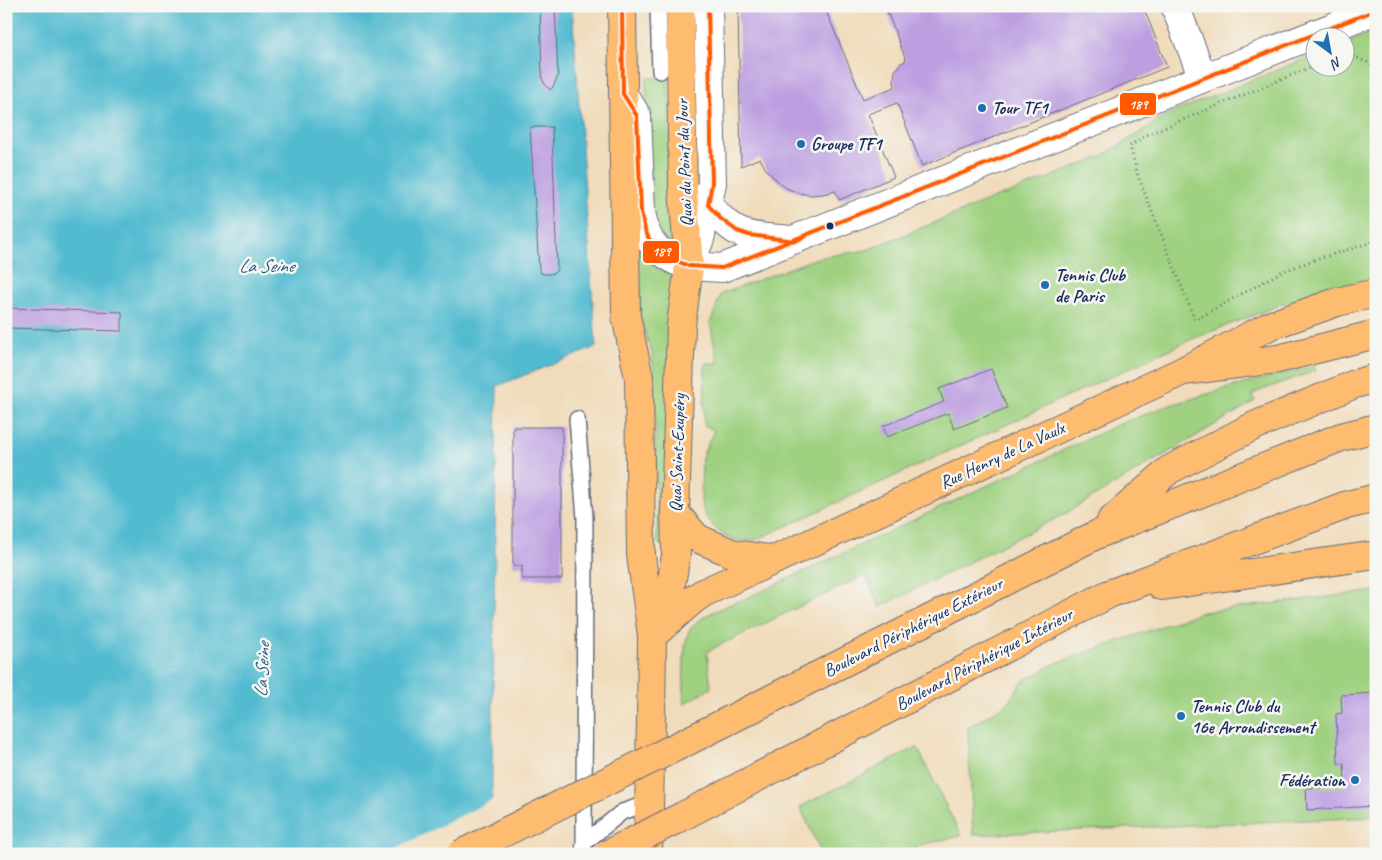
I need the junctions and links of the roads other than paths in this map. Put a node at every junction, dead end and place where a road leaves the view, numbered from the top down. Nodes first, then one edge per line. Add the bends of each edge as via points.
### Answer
1 (622, 6) edge
2 (658, 6) edge
3 (680, 6) edge
4 (708, 6) edge
5 (1175, 6) edge
6 (1376, 10) edge
7 (660, 71) dead end
8 (1203, 78) junction
9 (1164, 93) junction
10 (623, 94) junction
11 (708, 205) junction
12 (880, 227) dead end
13 (795, 241) junction
14 (689, 266) junction
15 (1376, 293) edge
16 (1376, 334) edge
17 (1183, 371) junction
18 (1376, 378) edge
19 (577, 419) dead end
20 (1376, 428) edge
21 (1376, 498) edge
22 (675, 513) junction
23 (1096, 535) junction
24 (1376, 555) edge
25 (775, 560) junction
26 (1109, 594) junction
27 (652, 636) junction
28 (649, 803) junction
29 (592, 850) edge
30 (461, 854) edge
31 (648, 854) edge

1 - 10 main road
2 - 7 lane
3 - 14 main road, Quai du Point du Jour via 683,190
4 - 11 street, Quai du Point du Jour via 712,183
5 - 8 street
6 - 8 street
8 - 9 street
9 - 12 street via 1072,150
9 - 13 street
10 - 14 street via 637,116 644,230 657,249
10 - 27 main road, Quai Saint-Exupéry via 626,316 639,378 641,555
11 - 13 street via 737,231 749,236
11 - 14 street, Quai du Point du Jour
13 - 14 street via 722,268
14 - 22 main road, Quai Saint-Exupéry via 681,325
15 - 17 main road via 1337,302 1269,326
16 - 17 main road, Rue Henry de La Vaulx via 1278,360
17 - 25 main road, Rue Henry de La Vaulx
18 - 23 main road via 1254,426 1169,470
19 - 29 lane via 585,518
20 - 23 main road, Boulevard Périphérique Extérieur via 1341,437
21 - 26 main road, Boulevard Périphérique Intérieur via 1347,505
22 - 25 main road via 697,538 734,554
22 - 27 main road, Quai Saint-Exupéry via 676,555 670,591
23 - 30 main road, Boulevard Périphérique Extérieur, bridge
24 - 26 main road
25 - 27 main road, Rue Henry de La Vaulx via 694,599
26 - 29 main road, Boulevard Périphérique Intérieur, bridge via 683,816
27 - 28 main road, Quai Saint-Exupéry
28 - 29 lane via 622,812
28 - 31 main road, Quai Saint-Exupéry

